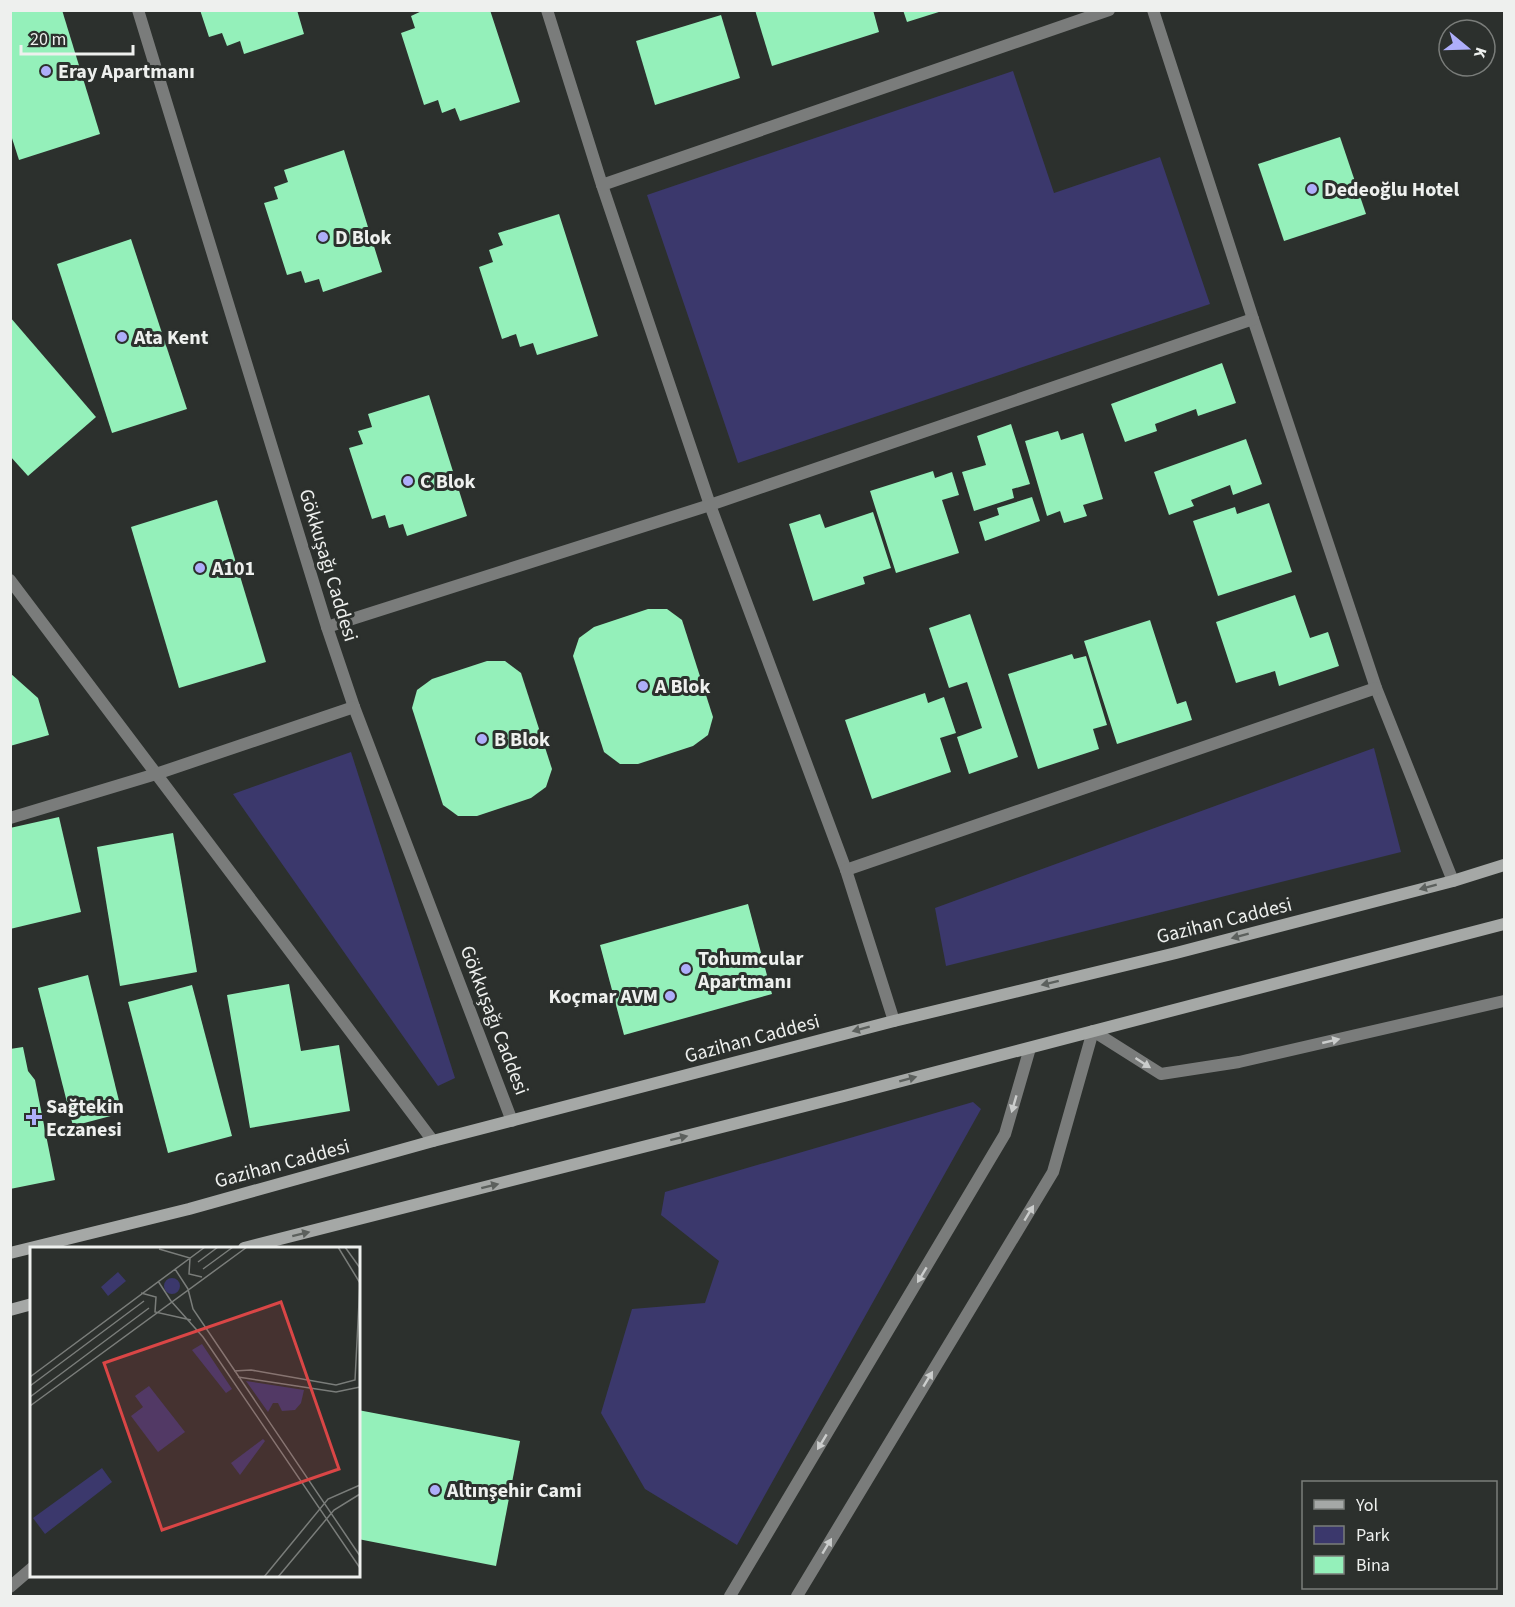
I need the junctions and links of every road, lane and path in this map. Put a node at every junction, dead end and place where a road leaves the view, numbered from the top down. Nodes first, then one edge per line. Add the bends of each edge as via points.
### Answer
1 (138, 10) edge
2 (547, 10) edge
3 (1109, 10) edge
4 (1153, 10) edge
5 (602, 185) junction
6 (1253, 319) junction
7 (710, 505) junction
8 (10, 580) edge
9 (327, 627) junction
10 (1376, 688) junction
11 (354, 707) junction
12 (156, 774) junction
13 (10, 818) edge
14 (1504, 865) edge
15 (846, 870) junction
16 (1453, 881) junction
17 (1504, 924) edge
18 (1504, 1001) edge
19 (894, 1021) junction
20 (1093, 1031) junction
21 (1030, 1048) junction
22 (512, 1121) junction
23 (433, 1141) junction
24 (34, 1247) edge
25 (248, 1247) edge
26 (30, 1248) edge
27 (10, 1253) edge
28 (30, 1305) edge
29 (10, 1310) edge
30 (30, 1570) edge
31 (10, 1587) edge
32 (730, 1596) edge
33 (797, 1596) edge

1 - 9 street, Gökkuşağı Caddesi
2 - 5 street
3 - 5 street
4 - 6 street
5 - 7 street
6 - 7 street
6 - 10 street
7 - 9 street
7 - 15 street
8 - 12 street
9 - 11 street, Gökkuşağı Caddesi
10 - 15 street
10 - 16 street
11 - 12 street
11 - 22 street, Gökkuşağı Caddesi
12 - 13 street
12 - 23 street
14 - 16 main road, Gazihan Caddesi
15 - 19 street
16 -> 19 main road, Gazihan Caddesi
17 - 20 main road
20 -> 18 street via 1161,1074 1239,1062
19 -> 22 main road, Gazihan Caddesi
20 - 21 main road
33 -> 20 street via 1053,1172
25 -> 21 main road
21 -> 32 street via 1005,1134
22 - 23 main road, Gazihan Caddesi
23 - 24 main road, Gazihan Caddesi via 189,1209
26 - 27 main road, Gazihan Caddesi
28 - 29 main road
30 - 31 street

